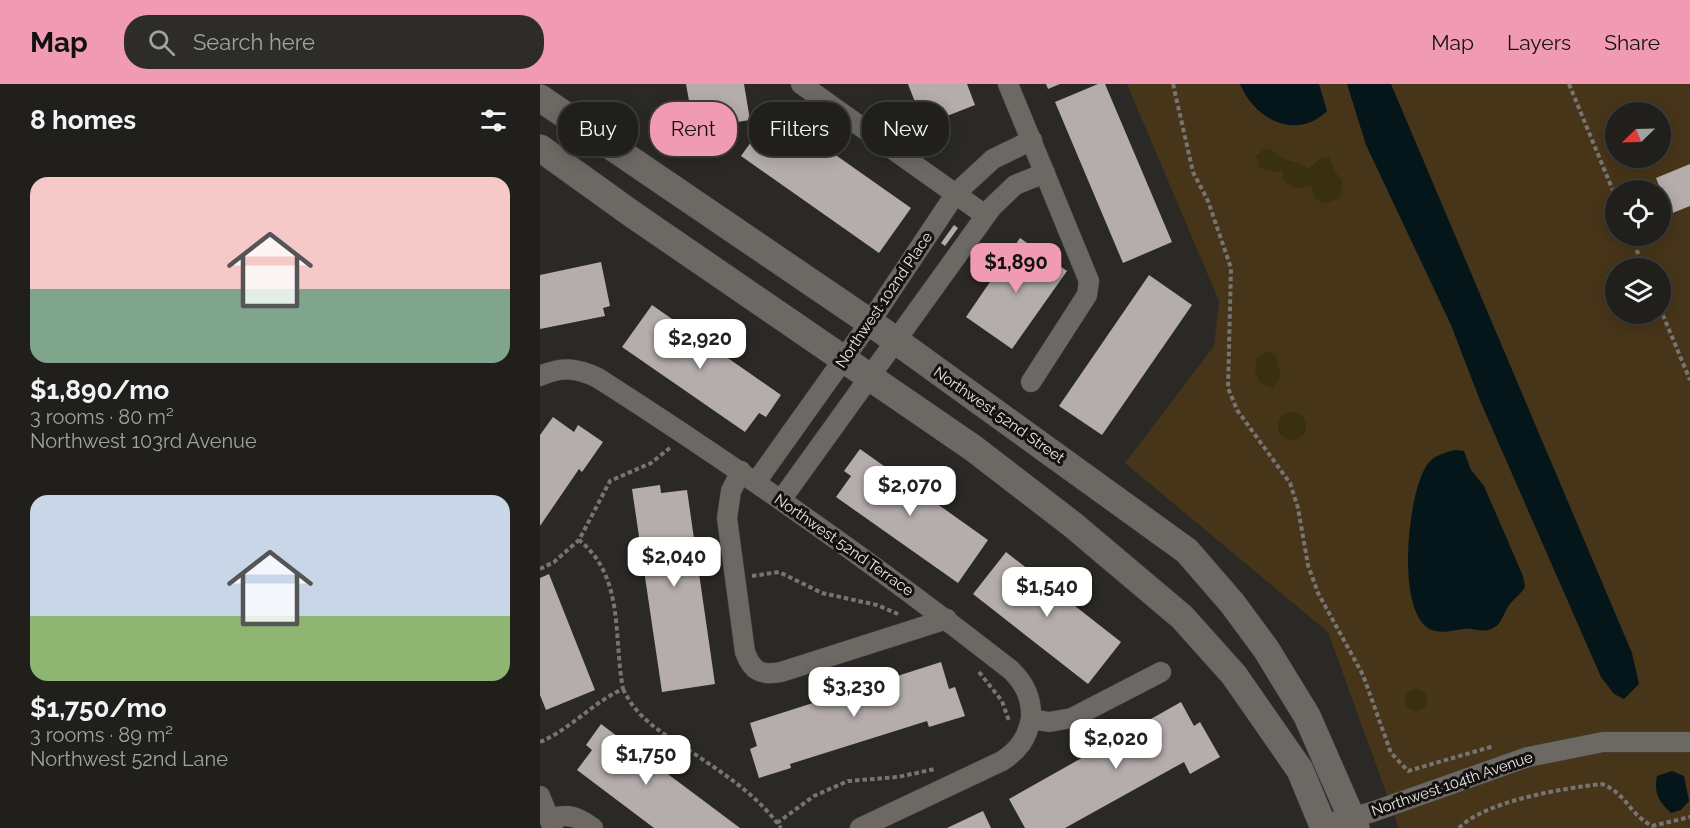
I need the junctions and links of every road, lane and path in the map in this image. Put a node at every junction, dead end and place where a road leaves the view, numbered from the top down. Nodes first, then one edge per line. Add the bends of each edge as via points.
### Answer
1 (551, 84) edge
2 (801, 84) edge
3 (1008, 84) edge
4 (1173, 84) edge
5 (1569, 84) edge
6 (540, 98) edge
7 (1032, 140) junction
8 (540, 148) edge
9 (1045, 173) junction
10 (1609, 180) edge
11 (956, 193) junction
12 (985, 215) junction
13 (924, 241) junction
14 (951, 261) junction
15 (870, 322) junction
16 (1667, 324) edge
17 (895, 340) junction
18 (844, 359) junction
19 (540, 376) edge
20 (871, 377) junction
21 (1690, 380) edge
22 (1031, 382) dead end
23 (682, 432) junction
24 (748, 476) junction
25 (780, 500) junction
26 (579, 540) junction
27 (540, 569) edge
28 (735, 578) junction
29 (947, 620) junction
30 (918, 629) junction
31 (972, 664) dead end
32 (1161, 672) dead end
33 (623, 689) junction
34 (1031, 719) junction
35 (1007, 728) dead end
36 (540, 742) edge
37 (1690, 742) edge
38 (1499, 744) dead end
39 (944, 765) dead end
40 (540, 796) edge
41 (1690, 817) edge
42 (777, 823) junction
43 (1354, 823) edge
44 (551, 824) edge
45 (1324, 827) edge
46 (593, 828) edge
47 (781, 828) edge
48 (860, 828) edge
49 (1459, 828) edge

1 - 6 street
2 - 11 street
3 - 7 street
4 - 38 path via 1193,172 1208,201 1231,268 1228,388 1237,410 1290,483 1311,574 1363,675 1391,753 1408,771
5 - 10 path
6 - 15 street, Northwest 52nd Street
7 - 9 street
7 - 11 street, Northwest 102nd Place via 993,159
8 - 18 street
9 - 12 street, Northwest 102nd Place via 1015,185
9 - 22 street via 1089,281 1087,295
11 - 12 street
11 - 13 street, Northwest 102nd Place
12 - 14 street, Northwest 102nd Place
13 - 14 street
13 - 15 street, Northwest 102nd Place
14 - 17 street, Northwest 102nd Place
15 - 17 street, Northwest 52nd Street
15 - 18 street, Northwest 102nd Place
16 - 21 path
17 - 20 street, Northwest 102nd Place
17 - 43 street, Northwest 52nd Street via 1187,551 1266,649 1307,716
18 - 20 street
18 - 24 street, Northwest 102nd Place
19 - 23 street, Northwest 52nd Terrace via 560,369 586,372
20 - 25 street, Northwest 102nd Place
20 - 45 street via 973,448 1073,525 1182,617 1234,675 1300,770
23 - 24 street, Northwest 52nd Terrace
23 - 26 path via 651,463 610,481
24 - 25 street, Northwest 52nd Terrace
24 - 28 street via 731,491 727,518
25 - 29 street, Northwest 52nd Terrace
26 - 27 path
26 - 33 path via 592,551 611,586
28 - 30 path via 779,572 822,593 890,609
28 - 30 street via 745,652 750,665 762,673 781,672
29 - 30 street
29 - 34 street, Northwest 52nd Terrace via 1022,681 1028,693
31 - 35 path via 1002,701 1008,712
32 - 34 street via 1072,718 1049,722
33 - 36 path
33 - 42 path via 646,722 742,787
34 - 48 street via 1024,742 1015,753
37 - 43 street, Northwest 104th Avenue via 1603,742 1528,757
39 - 42 path via 918,773 848,781 814,796
40 - 44 street
41 - 49 path via 1652,825 1638,818 1617,790 1602,784 1504,803 1469,818
42 - 47 path
43 - 45 street, Northwest 104th Avenue
44 - 46 street via 564,815 573,815

